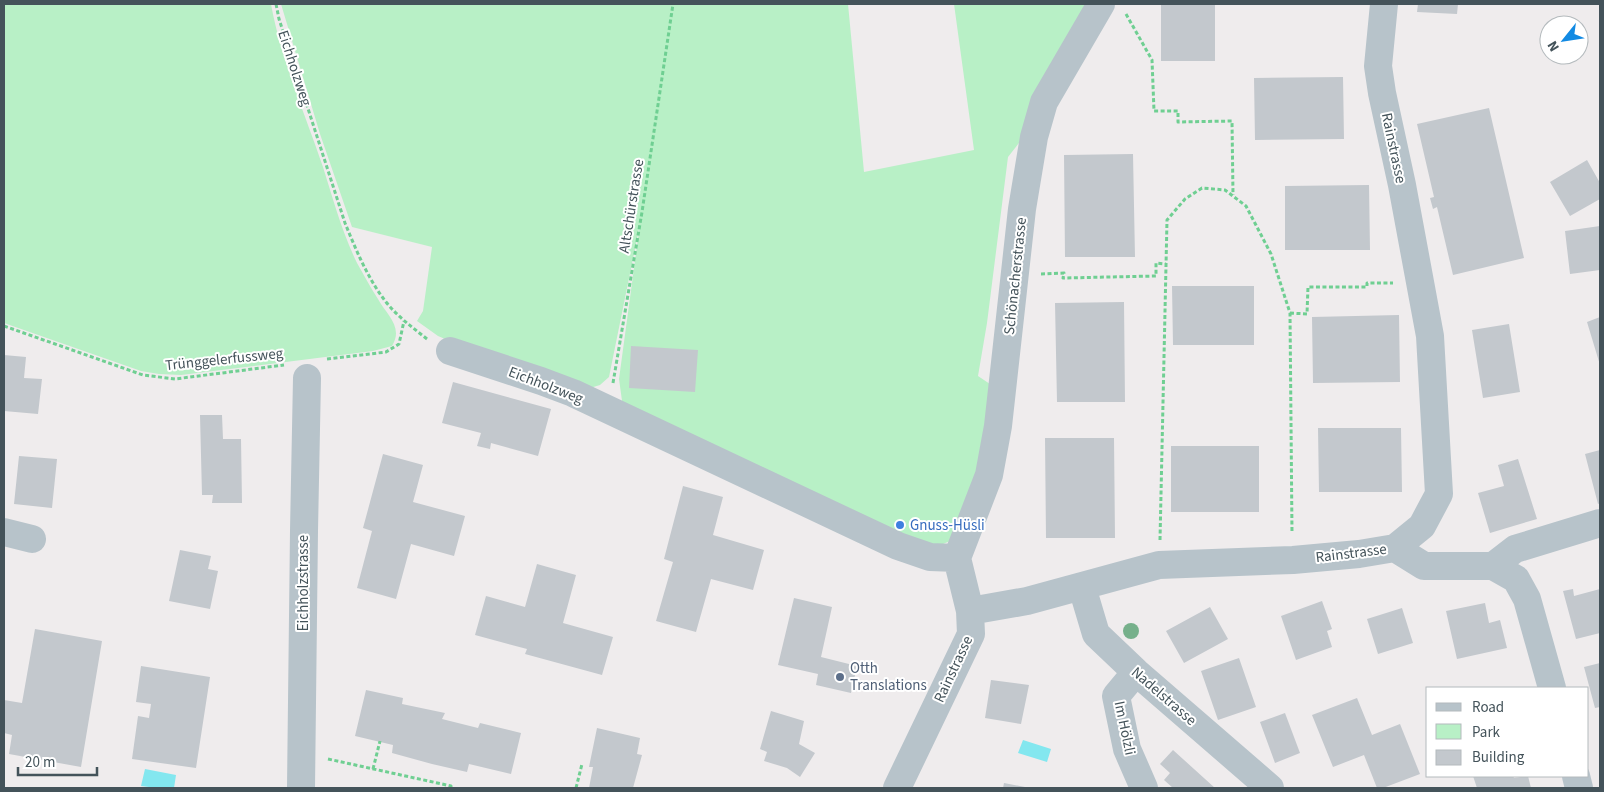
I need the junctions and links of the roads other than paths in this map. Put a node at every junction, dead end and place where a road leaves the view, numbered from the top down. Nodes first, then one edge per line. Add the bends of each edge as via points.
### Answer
1 (1384, 4) edge
2 (1112, 6) edge
3 (450, 351) road end
4 (298, 371) road end
5 (1600, 523) edge
6 (4, 532) edge
7 (32, 539) dead end
8 (1396, 548) junction
9 (957, 558) junction
10 (1493, 566) junction
11 (1082, 587) junction
12 (970, 611) junction
13 (1136, 672) junction
14 (1552, 687) edge
15 (301, 788) edge
16 (897, 788) edge
17 (1144, 788) edge
18 (1270, 788) edge

1 - 8 street, Rainstrasse via 1378,66 1430,336 1439,494 1422,526
2 - 9 street, Schönacherstrasse via 1044,102 1034,136 1022,208 998,426 989,475
3 - 9 street, Eichholzweg via 573,393 898,546 930,557
4 - 15 street, Eichholzstrasse via 304,521
5 - 10 street via 1515,549
6 - 7 street
8 - 10 street via 1424,566
8 - 11 street, Rainstrasse via 1293,560 1159,565
9 - 12 street
10 - 14 street via 1516,578 1527,598
11 - 12 street, Rainstrasse
11 - 13 street, Nadelstrasse via 1096,634
12 - 16 street, Rainstrasse via 971,634
13 - 17 street, Im Hölzli via 1116,696 1127,749
13 - 18 street, Nadelstrasse

